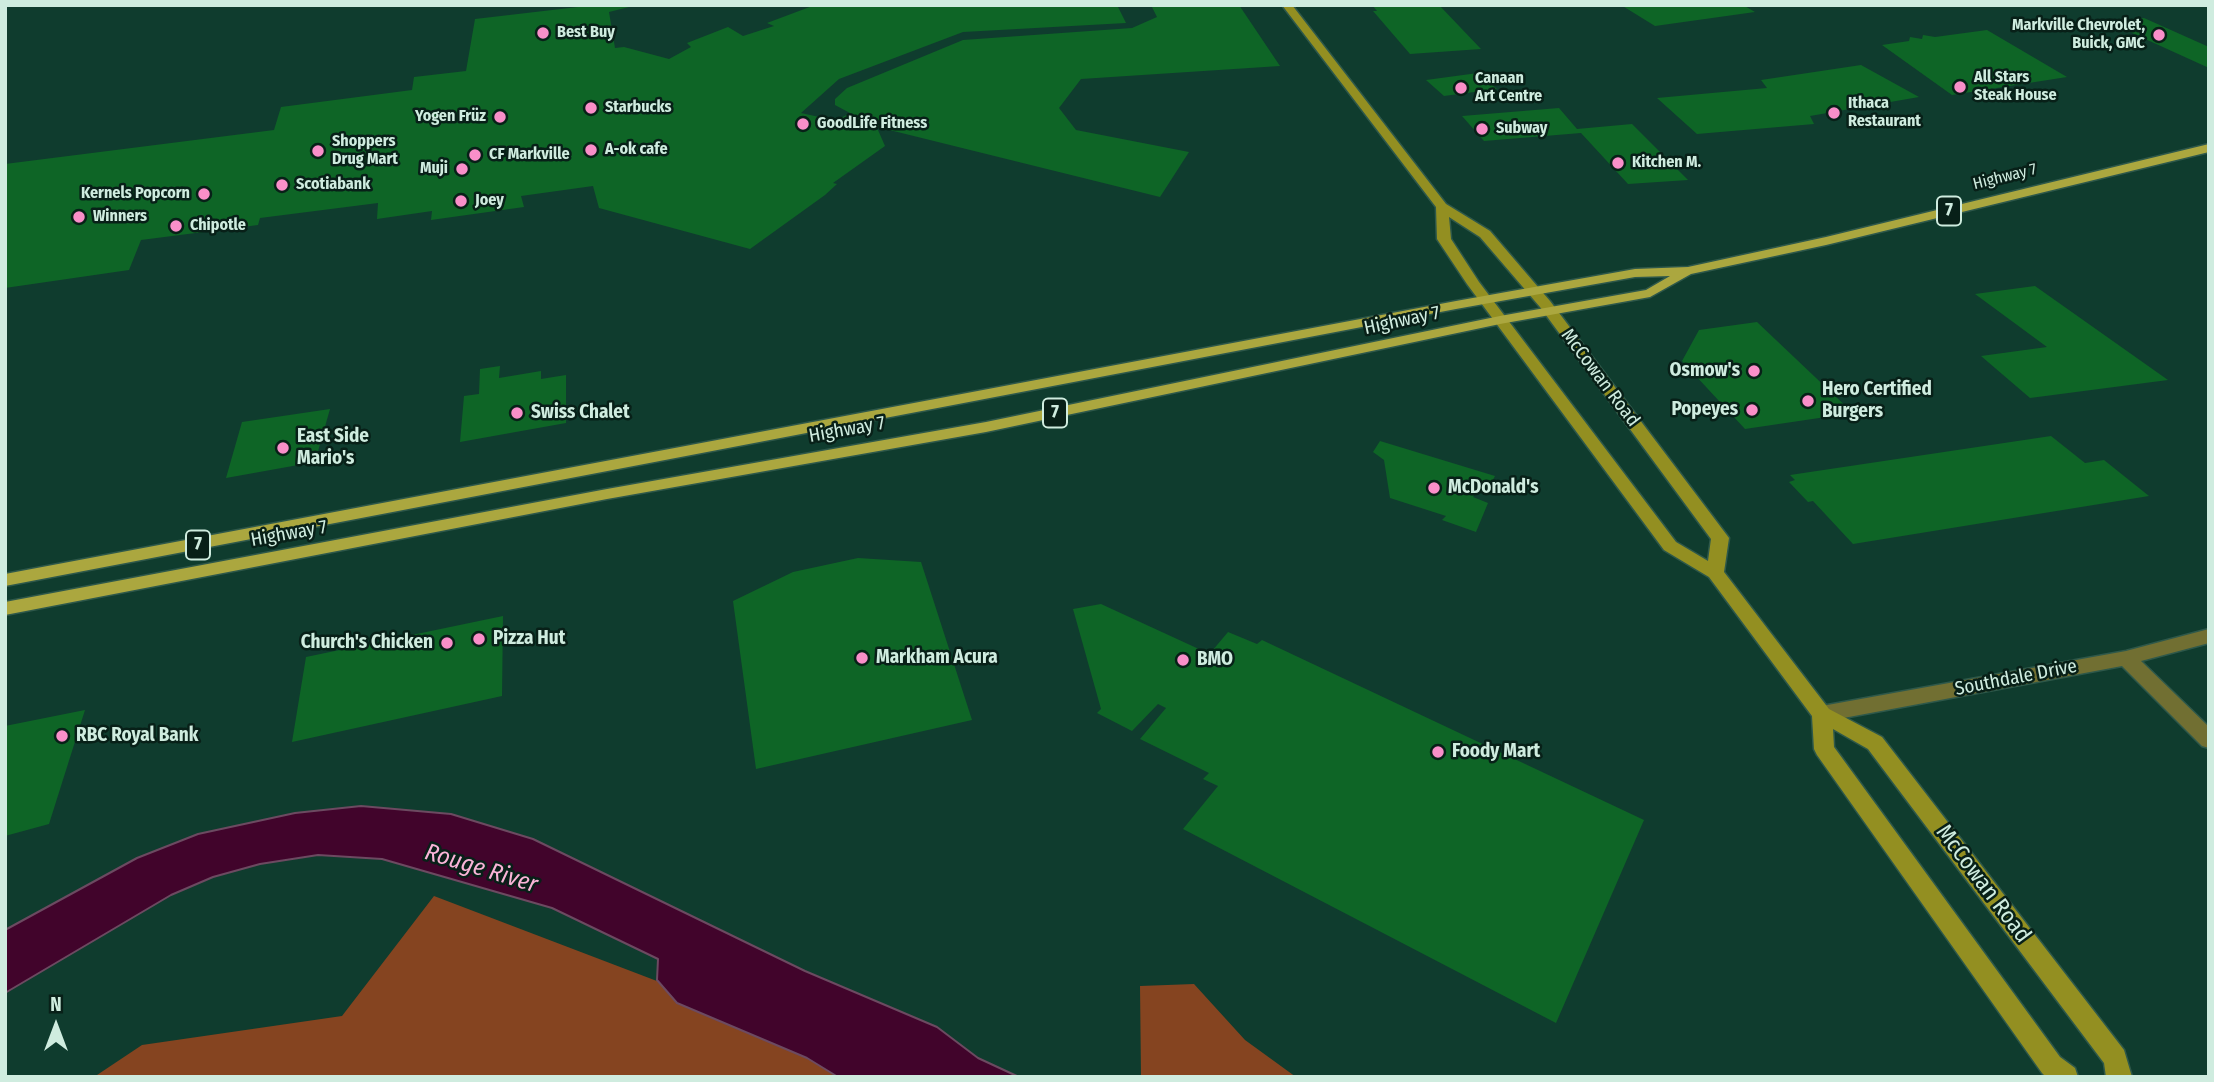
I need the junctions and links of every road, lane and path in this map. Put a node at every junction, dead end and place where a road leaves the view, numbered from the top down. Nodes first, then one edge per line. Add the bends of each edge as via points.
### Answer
1 (1287, 5) edge
2 (2209, 149) edge
3 (1442, 207) junction
4 (1688, 271) junction
5 (1533, 291) junction
6 (1485, 300) junction
7 (1550, 312) junction
8 (1500, 320) junction
9 (1715, 573) junction
10 (5, 580) edge
11 (5, 609) edge
12 (2209, 636) edge
13 (2126, 658) junction
14 (1822, 714) junction
15 (2209, 740) edge
16 (2066, 1077) edge
17 (2119, 1077) edge

1 - 3 main road, McCowan Road
2 - 4 main road, Highway 7 / 7
3 - 5 main road, McCowan Road via 1485,234
3 - 6 main road, McCowan Road via 1444,239
4 - 5 main road, Highway 7 / 7 via 1635,273
4 - 7 main road, Highway 7 / 7 via 1650,293
5 - 6 main road, Highway 7 / 7
5 - 7 main road, McCowan Road
6 - 8 main road, McCowan Road
6 - 10 main road, Highway 7 / 7
7 - 8 main road, Highway 7 / 7
7 - 9 main road, McCowan Road via 1720,538
8 - 9 main road, McCowan Road via 1670,546
8 - 11 main road, Highway 7 / 7 via 986,427
9 - 14 main road, McCowan Road
12 - 13 street, Southdale Drive
13 - 14 street, Southdale Drive
13 - 15 street
14 - 16 main road via 1824,749 2051,1065
14 - 17 main road, McCowan Road via 1875,743 2115,1058

